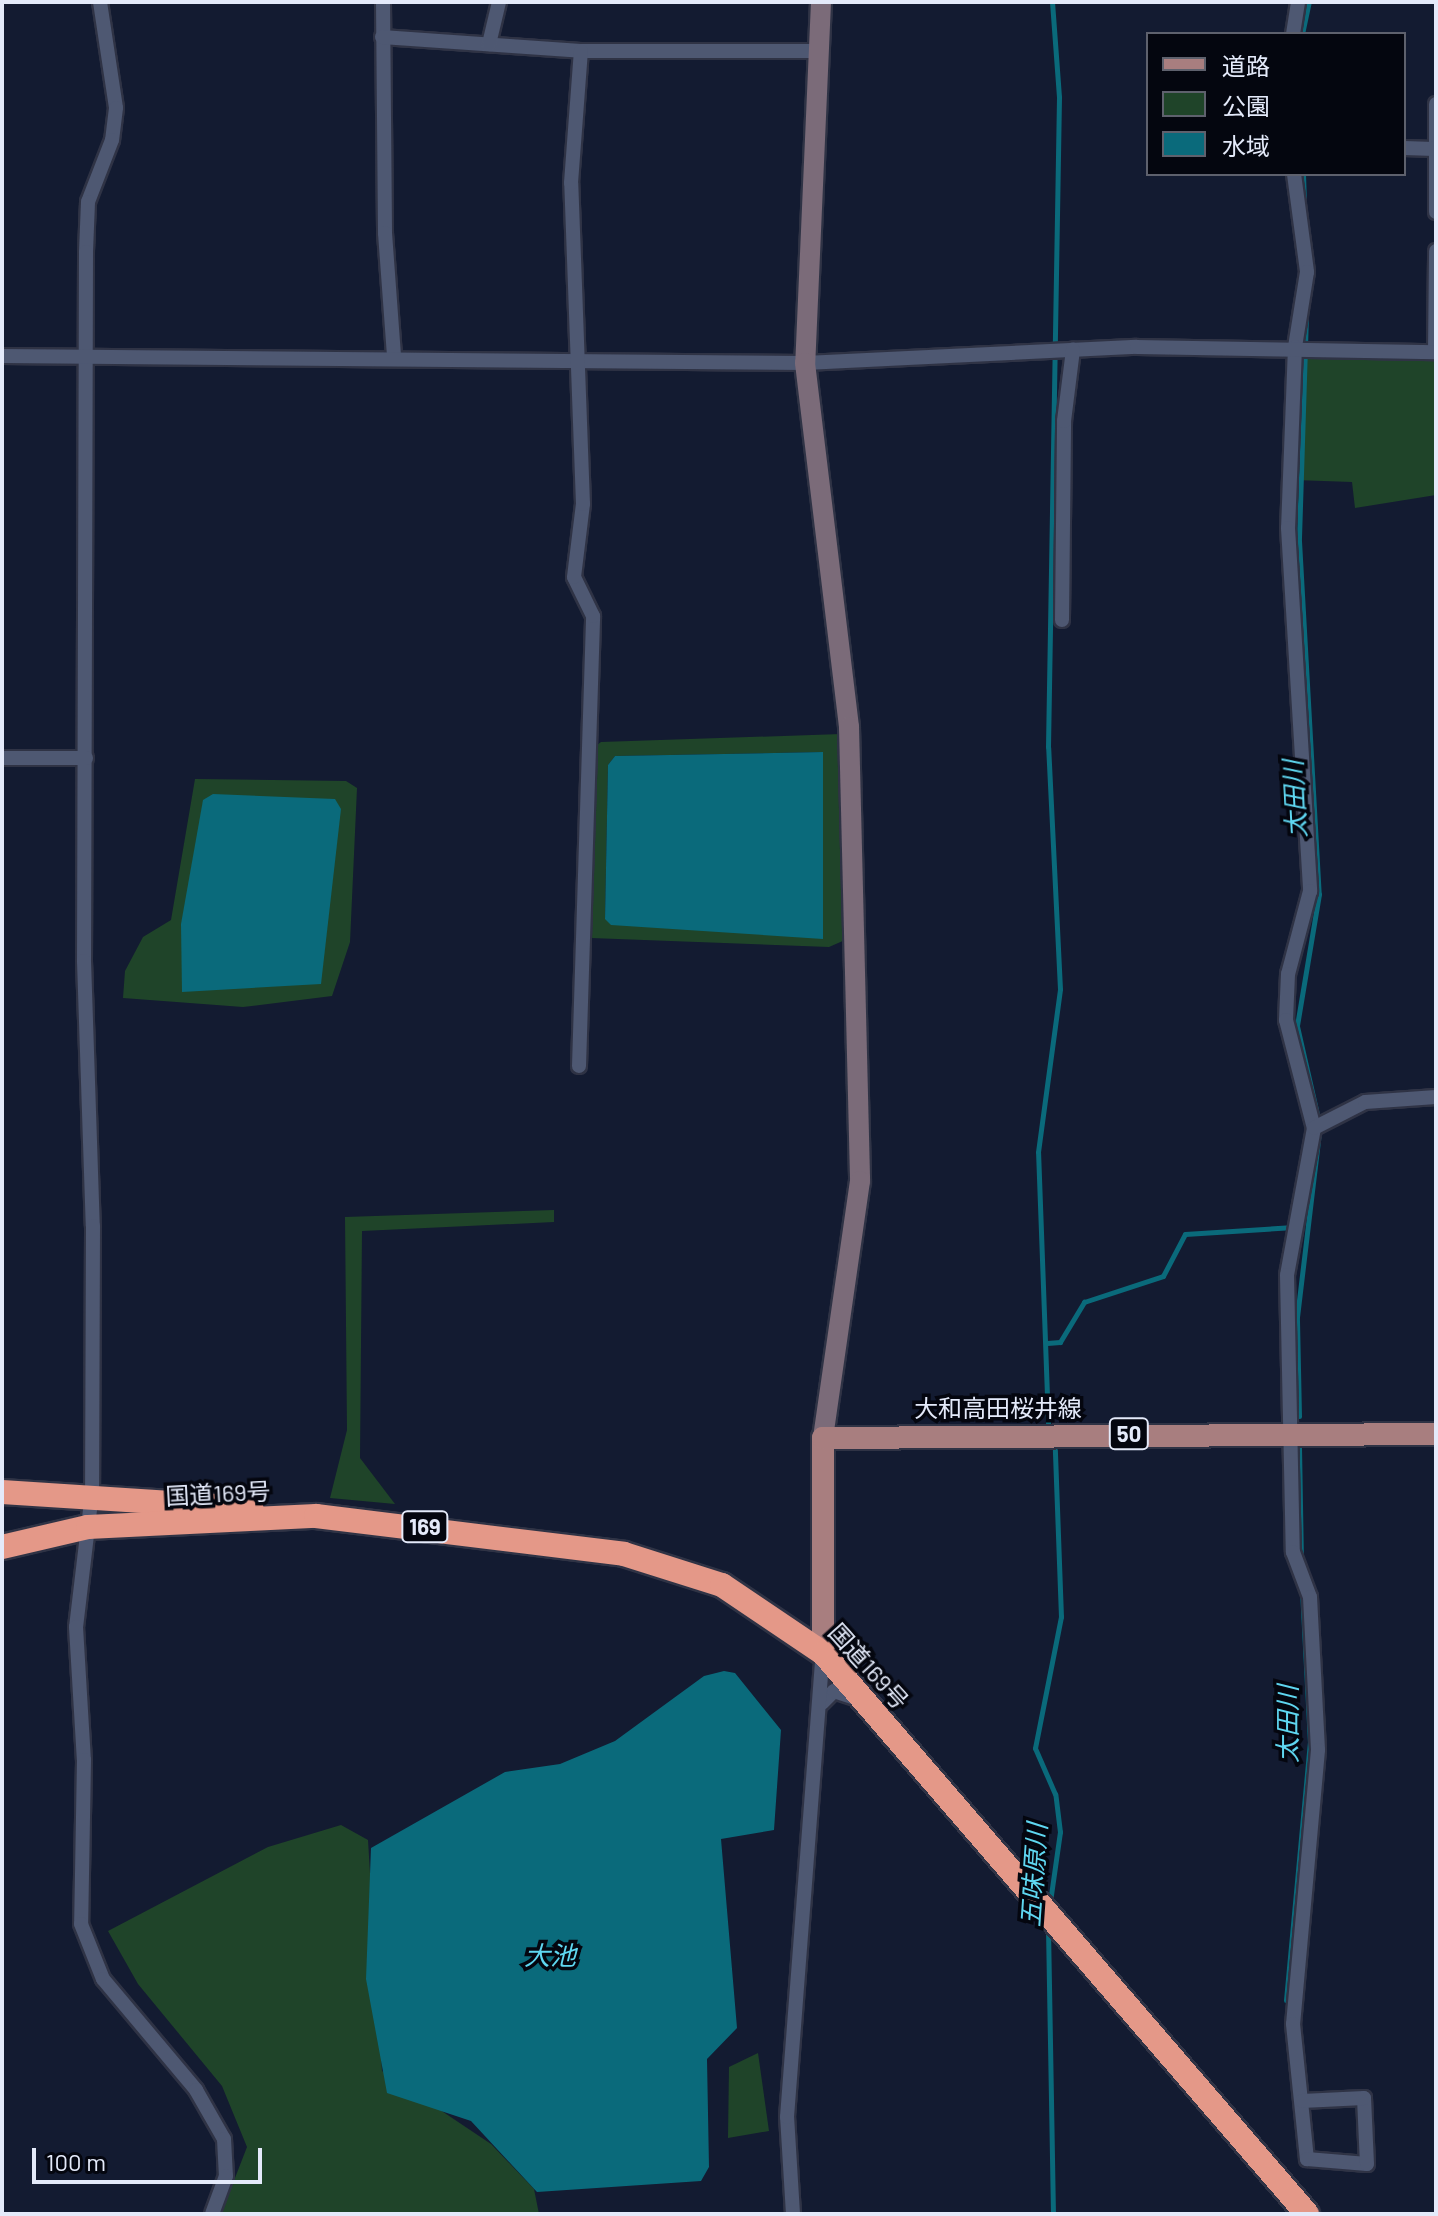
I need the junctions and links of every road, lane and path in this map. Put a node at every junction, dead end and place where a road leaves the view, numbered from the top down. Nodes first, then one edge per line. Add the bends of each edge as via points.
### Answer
1 (100, 2) edge
2 (383, 2) edge
3 (499, 2) edge
4 (821, 2) edge
5 (1298, 2) edge
6 (1293, 32) edge
7 (382, 37) junction
8 (489, 44) junction
9 (581, 51) junction
10 (820, 51) junction
11 (1436, 104) edge
12 (1406, 148) edge
13 (1434, 149) junction
14 (1294, 176) edge
15 (1436, 212) edge
16 (1436, 251) edge
17 (1295, 347) junction
18 (1073, 350) junction
19 (1436, 352) edge
20 (87, 355) junction
21 (2, 356) edge
22 (394, 356) junction
23 (579, 359) junction
24 (805, 363) junction
25 (1062, 620) dead end
26 (2, 758) edge
27 (86, 758) junction
28 (579, 1066) dead end
29 (1436, 1097) edge
30 (1314, 1128) junction
31 (1436, 1434) edge
32 (1291, 1435) junction
33 (823, 1438) junction
34 (2, 1492) edge
35 (92, 1493) junction
36 (316, 1516) junction
37 (88, 1527) junction
38 (2, 1547) edge
39 (823, 1653) junction
40 (822, 1703) junction
41 (867, 1704) junction
42 (1302, 2101) junction
43 (212, 2214) edge
44 (793, 2214) edge
45 (1307, 2214) edge

1 - 20 street via 116,108 112,140 88,202
2 - 7 street
3 - 8 street
4 - 10 street
5 - 6 street
7 - 8 street
7 - 22 street
8 - 9 street
9 - 10 street
9 - 23 street via 571,183
10 - 24 street
11 - 13 street
12 - 13 street
13 - 15 street
14 - 17 street via 1307,272
16 - 19 street
17 - 18 street
17 - 19 street
17 - 30 street via 1288,528 1310,891 1288,974 1286,1020
18 - 24 street
18 - 25 street via 1064,421
20 - 21 street
20 - 22 street
20 - 27 street
22 - 23 street
23 - 24 street
23 - 28 street via 583,504 574,577 593,616
24 - 33 street via 849,727 860,1181
26 - 27 street
27 - 35 street
29 - 30 street via 1365,1102
30 - 32 street via 1287,1275
31 - 32 main road, 大和高田桜井線 / 50
32 - 33 main road, 大和高田桜井線 / 50
32 - 42 street via 1293,1552 1310,1597 1318,1750 1293,2024
33 - 39 main road
34 - 35 highway, 169
35 - 36 highway, 169
35 - 37 street
36 - 37 highway, 国道169号 / 169
36 - 39 highway, 国道169号 / 169 via 498,1534 652,1561 747,1599
37 - 38 highway, 国道169号 / 169
37 - 43 street via 76,1627 84,1760 83,1939 103,1979 196,2090 224,2139 226,2176
39 - 40 street
39 - 41 highway, 国道169号 / 169
40 - 41 street via 834,1691
40 - 44 street via 787,2117
41 - 45 highway, 国道169号 / 169
42 - 42 street via 1307,2159 1367,2164 1364,2098

